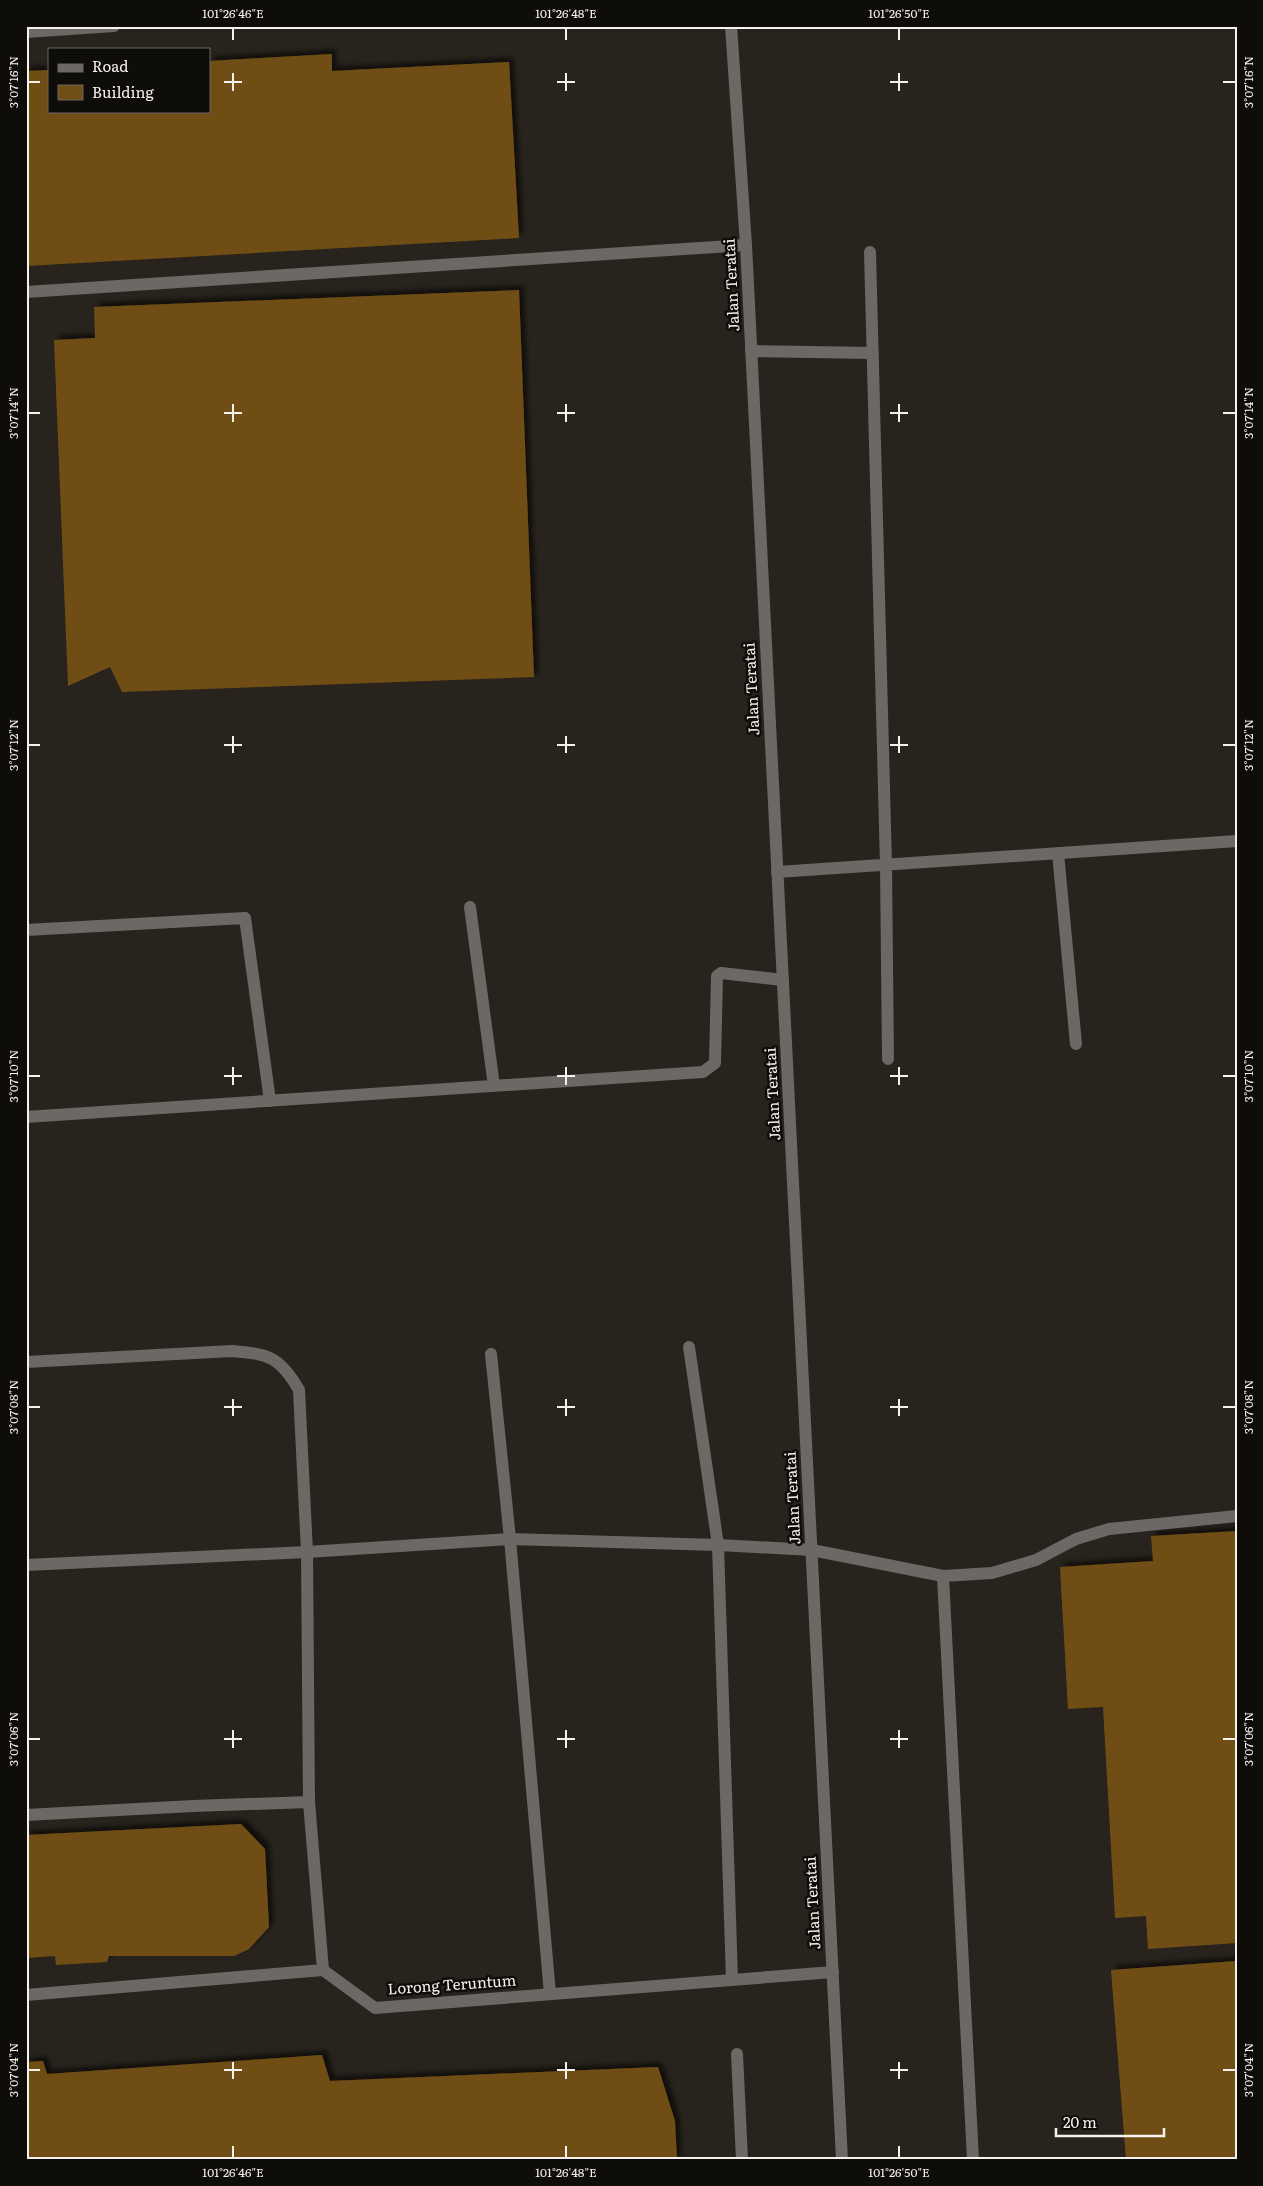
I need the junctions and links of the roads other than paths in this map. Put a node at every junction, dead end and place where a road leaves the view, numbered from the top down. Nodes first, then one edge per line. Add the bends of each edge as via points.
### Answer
1 (114, 26) edge
2 (731, 26) edge
3 (26, 32) edge
4 (746, 245) junction
5 (870, 252) dead end
6 (26, 292) edge
7 (751, 351) junction
8 (873, 353) junction
9 (1237, 841) edge
10 (1058, 853) junction
11 (886, 864) junction
12 (777, 872) junction
13 (470, 907) dead end
14 (26, 930) edge
15 (783, 980) junction
16 (1076, 1044) dead end
17 (888, 1059) dead end
18 (494, 1086) junction
19 (270, 1101) junction
20 (26, 1117) edge
21 (689, 1347) dead end
22 (491, 1354) dead end
23 (26, 1362) edge
24 (1237, 1516) edge
25 (510, 1539) junction
26 (718, 1545) junction
27 (812, 1550) junction
28 (307, 1552) junction
29 (26, 1565) edge
30 (943, 1576) junction
31 (309, 1802) junction
32 (26, 1815) edge
33 (323, 1970) junction
34 (833, 1972) junction
35 (732, 1980) junction
36 (550, 1994) junction
37 (26, 1995) edge
38 (737, 2054) dead end
39 (742, 2160) edge
40 (842, 2160) edge
41 (973, 2160) edge

1 - 3 street
2 - 4 street, Jalan Teratai
4 - 6 street
4 - 7 street, Jalan Teratai
5 - 8 street
7 - 8 street
7 - 12 street, Jalan Teratai
8 - 11 street
9 - 10 street
10 - 11 street
10 - 16 street
11 - 12 street
11 - 17 street
12 - 15 street, Jalan Teratai
13 - 18 street
14 - 19 street via 245,918
15 - 18 street via 721,972 717,976 715,1063 703,1072
15 - 27 street, Jalan Teratai
18 - 19 street
19 - 20 street
21 - 26 street
22 - 25 street
23 - 28 street via 232,1351 254,1352 274,1358 288,1370 299,1390
24 - 30 street via 1109,1528 1076,1539 1036,1560 992,1573
25 - 26 street
25 - 28 street
25 - 36 street
26 - 27 street
26 - 35 street
27 - 30 street
27 - 34 street, Jalan Teratai
28 - 29 street
28 - 31 street
30 - 41 street
31 - 32 street
31 - 33 street
33 - 36 street, Lorong Teruntum via 375,2008
33 - 37 street
34 - 35 street, Lorong Teruntum
34 - 40 street, Jalan Teratai
35 - 36 street, Lorong Teruntum
38 - 39 street

